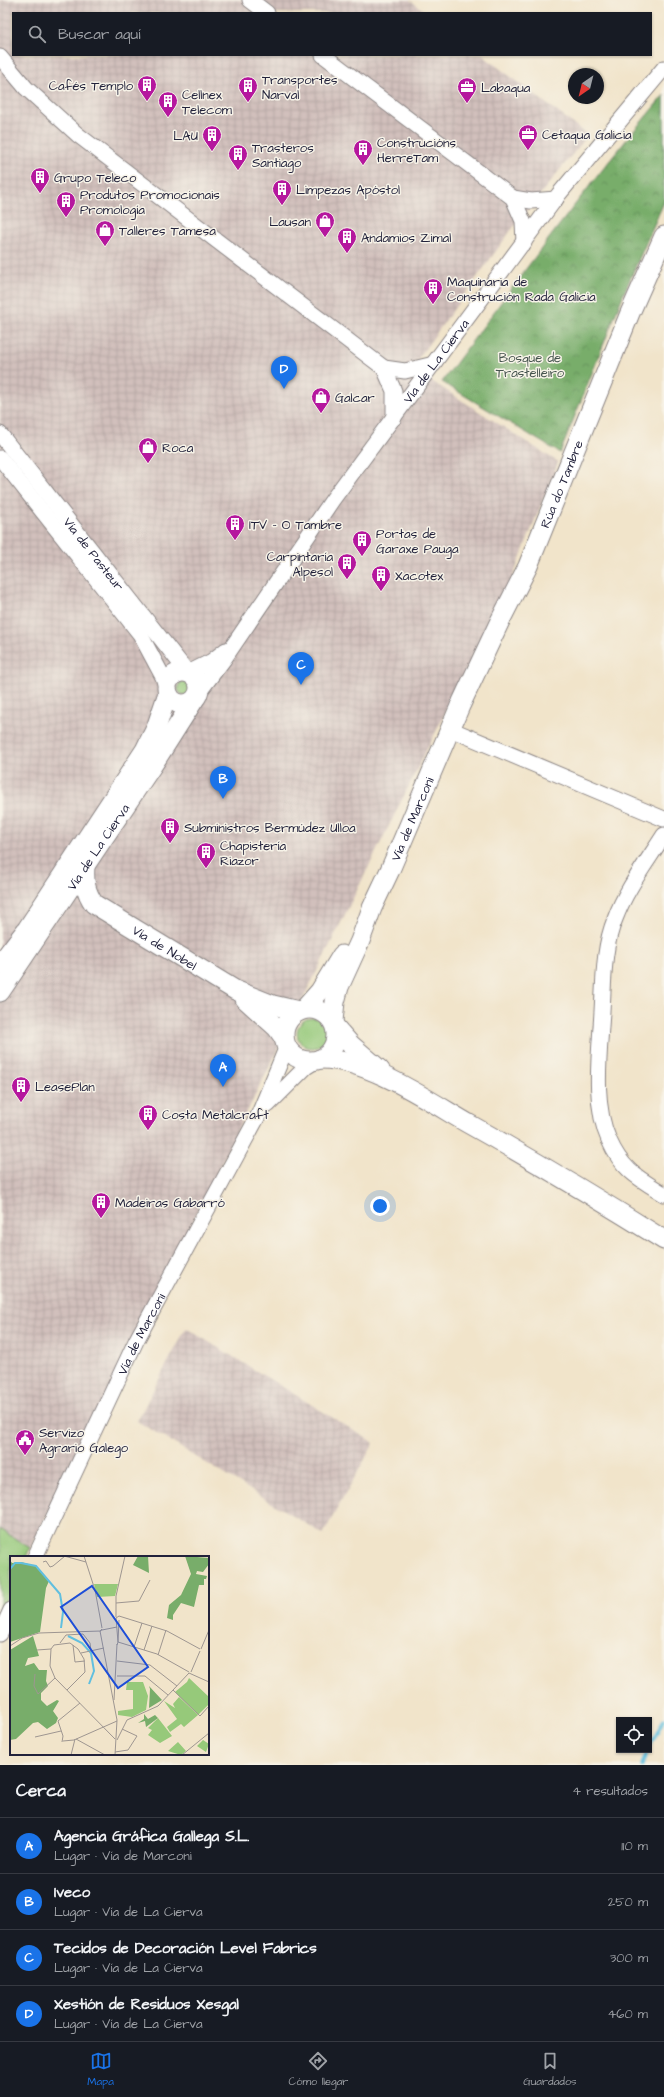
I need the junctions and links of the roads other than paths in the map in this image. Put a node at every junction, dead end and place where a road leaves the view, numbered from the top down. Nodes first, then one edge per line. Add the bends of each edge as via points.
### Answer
1 (250, 0) edge
2 (266, 12) edge
3 (324, 56) edge
4 (0, 57) edge
5 (664, 68) edge
6 (556, 199) junction
7 (517, 201) junction
8 (541, 219) junction
9 (664, 236) edge
10 (524, 243) junction
11 (434, 364) junction
12 (390, 372) junction
13 (414, 391) junction
14 (394, 418) junction
15 (0, 436) edge
16 (0, 458) edge
17 (233, 645) junction
18 (188, 673) junction
19 (168, 693) junction
20 (197, 696) junction
21 (450, 729) junction
22 (664, 819) edge
23 (664, 835) edge
24 (85, 866) junction
25 (94, 904) junction
26 (372, 908) junction
27 (56, 910) junction
28 (0, 964) edge
29 (235, 990) junction
30 (0, 992) edge
31 (302, 1010) junction
32 (334, 1024) junction
33 (286, 1042) junction
34 (318, 1060) junction
35 (392, 1080) junction
36 (258, 1116) junction
37 (664, 1194) edge
38 (664, 1240) edge
39 (35, 1556) edge
40 (10, 1612) edge
41 (0, 1634) edge

1 - 2 street
3 - 7 street
4 - 12 street via 26,88 78,135
5 - 6 street, Vía de La Cierva
6 - 7 street
6 - 8 street, Vía de La Cierva
7 - 8 street via 532,208
7 - 10 street via 523,221
8 - 10 street, Vía de La Cierva
9 - 21 main road, Rúa do Tambre via 528,566 498,623
10 - 11 street, Vía de La Cierva
11 - 12 street
11 - 13 street, Vía de La Cierva
12 - 13 street via 405,379
12 - 14 street via 395,400
13 - 14 street, Vía de La Cierva
14 - 17 street, Vía de La Cierva via 333,500
15 - 18 street, Vía de Pasteur
16 - 19 street, Vía de Pasteur via 140,634 163,677
17 - 18 street, Vía de La Cierva via 212,661
17 - 20 street, Vía de La Cierva
18 - 19 main road via 178,673 170,678
18 - 20 main road via 198,682
19 - 20 main road via 170,698 179,704 189,703
19 - 28 main road, Vía de La Cierva via 145,750 27,929
20 - 24 main road, Vía de La Cierva
21 - 22 street
21 - 26 main road, Vía de Marconi
23 - 37 street via 622,902 606,947 598,1083 608,1139 619,1160 633,1175
24 - 25 main road via 87,894
24 - 27 main road, Vía de La Cierva
25 - 27 main road via 77,903
25 - 29 main road, Vía de Nobel
26 - 31 main road, Vía de Marconi via 320,991
26 - 32 main road, Vía de Marconi via 360,942 339,987
27 - 30 main road, Vía de La Cierva
29 - 31 main road, Vía de Nobel via 273,1004
29 - 33 main road, Vía de Nobel via 265,1016
31 - 32 main road via 321,1010
31 - 33 main road via 289,1019 284,1031
32 - 34 main road via 336,1043 327,1055
32 - 35 main road via 351,1045
33 - 34 main road via 296,1057 302,1060
33 - 36 street, Vía de Marconi
34 - 35 main road via 341,1061
34 - 36 street, Vía de Marconi via 286,1086
35 - 38 main road via 532,1160
36 - 39 street, Vía de Marconi via 136,1341
40 - 41 street

